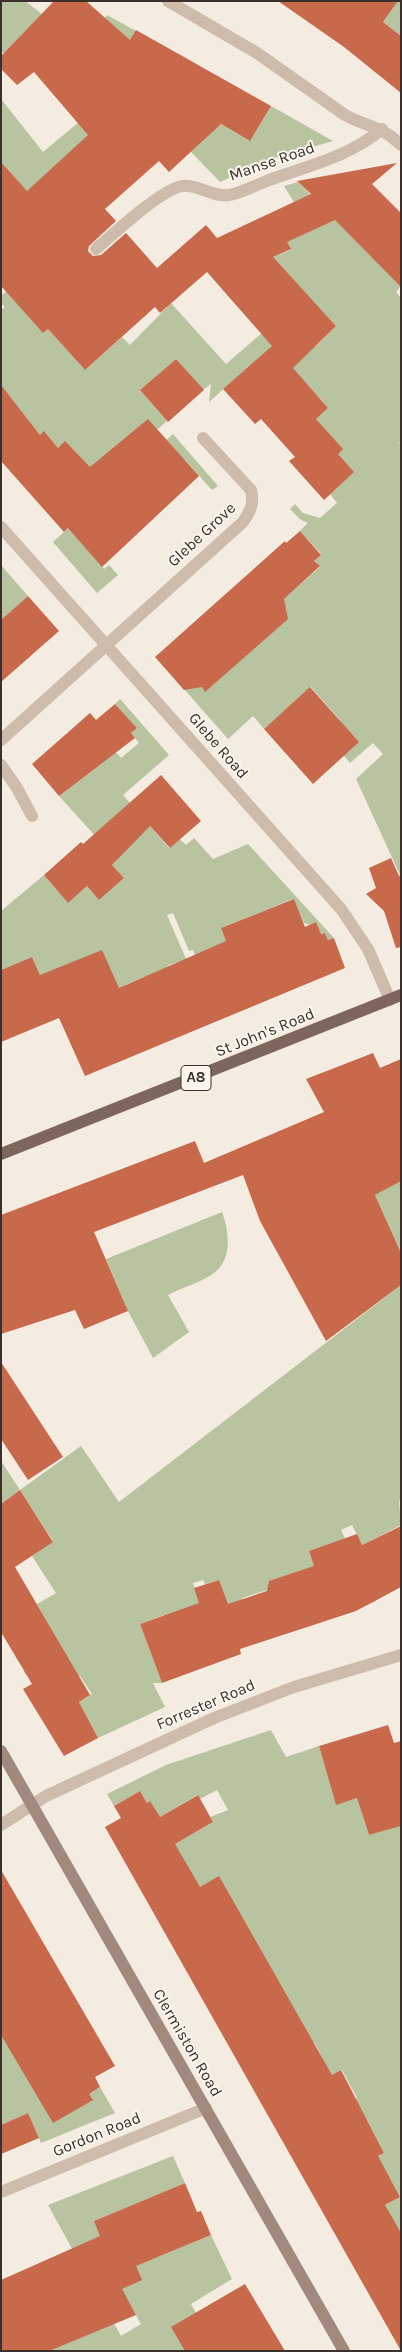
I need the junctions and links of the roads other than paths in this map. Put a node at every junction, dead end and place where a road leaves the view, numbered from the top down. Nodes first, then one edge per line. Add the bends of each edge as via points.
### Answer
1 (168, 1) edge
2 (401, 126) edge
3 (386, 132) junction
4 (401, 145) edge
5 (96, 249) dead end
6 (203, 438) dead end
7 (1, 527) edge
8 (107, 644) junction
9 (1, 740) edge
10 (1, 765) edge
11 (32, 816) dead end
12 (395, 998) edge
13 (1, 1154) edge
14 (401, 1655) edge
15 (1, 1751) edge
16 (32, 1804) junction
17 (1, 1825) edge
18 (206, 2108) junction
19 (1, 2192) edge
20 (344, 2351) edge

1 - 3 street via 256,53 345,115
2 - 3 street, Manse Road
3 - 4 street
3 - 5 street, Manse Road via 339,156 230,195 210,194 191,186 178,187 137,214
6 - 8 street, Glebe Grove via 250,490 252,509 243,522
7 - 8 street, Glebe Road
8 - 9 street
8 - 12 street, Glebe Road via 341,909
10 - 11 street
12 - 13 main road, St John's Road / A8
14 - 16 street, Forrester Road via 247,1705 153,1745
15 - 16 street, Clermiston Road
16 - 17 street, Forrester Road
16 - 18 street, Clermiston Road
18 - 19 street, Gordon Road
18 - 20 street, Clermiston Road

